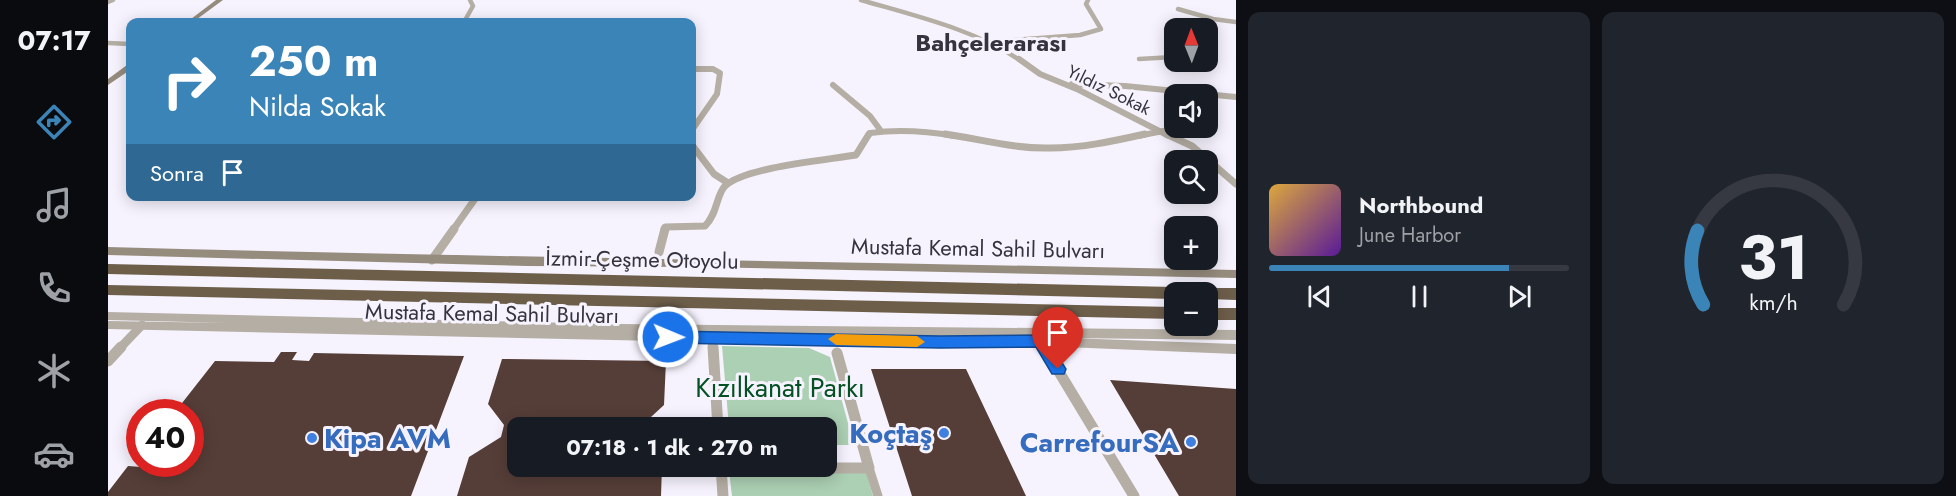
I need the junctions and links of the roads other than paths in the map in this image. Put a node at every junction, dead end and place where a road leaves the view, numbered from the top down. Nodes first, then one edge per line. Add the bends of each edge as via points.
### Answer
1 (113, 0) edge
2 (220, 0) edge
3 (470, 0) edge
4 (861, 0) edge
5 (1088, 0) edge
6 (108, 2) edge
7 (1179, 9) dead end
8 (195, 18) edge
9 (466, 18) edge
10 (1236, 22) edge
11 (988, 42) junction
12 (108, 43) edge
13 (126, 44) edge
14 (1164, 58) edge
15 (1139, 59) dead end
16 (696, 69) edge
17 (126, 70) edge
18 (110, 80) edge
19 (1065, 84) junction
20 (833, 85) dead end
21 (1236, 97) edge
22 (696, 124) edge
23 (881, 131) junction
24 (1163, 131) junction
25 (696, 150) edge
26 (728, 183) junction
27 (1236, 184) edge
28 (473, 201) edge
29 (108, 251) edge
30 (659, 252) dead end
31 (432, 260) junction
32 (108, 269) edge
33 (1236, 274) edge
34 (108, 290) edge
35 (1164, 293) edge
36 (1218, 294) edge
37 (1236, 294) edge
38 (1164, 313) edge
39 (1218, 314) edge
40 (1236, 314) edge
41 (108, 316) edge
42 (108, 325) edge
43 (142, 326) junction
44 (1236, 335) edge
45 (712, 338) junction
46 (1040, 341) junction
47 (1236, 348) edge
48 (837, 353) dead end
49 (108, 361) edge
50 (717, 417) edge
51 (837, 468) edge
52 (869, 468) junction
53 (722, 477) edge
54 (723, 496) edge
55 (878, 496) edge
56 (1134, 496) edge

1 - 6 street
2 - 8 main road
3 - 9 street via 473,6
4 - 11 street, Yıldız Sokak
5 - 11 street via 1086,4 1101,29 1080,35
7 - 10 street
11 - 19 street, Yıldız Sokak via 1017,56 1040,74
12 - 13 street
14 - 15 street
16 - 22 street via 720,73 717,94
17 - 18 main road
19 - 21 street
19 - 24 street, Yıldız Sokak
20 - 23 street via 870,116
23 - 24 street via 1051,148
23 - 26 street via 870,133 856,155 752,172
24 - 27 street, Yıldız Sokak via 1192,146
25 - 26 street via 714,174
26 - 30 street via 710,222 705,226 665,227
28 - 31 street
29 - 31 main road, Mustafa Kemal Sahil Bulvarı
31 - 33 main road, Mustafa Kemal Sahil Bulvarı
32 - 35 highway, İzmir-Çeşme Otoyolu
34 - 38 highway, İzmir-Çeşme Otoyolu
36 - 37 highway
39 - 40 highway
41 - 44 street, Mustafa Kemal Sahil Bulvarı via 620,328
42 - 43 street, Mustafa Kemal Sahil Bulvarı
43 - 45 street, Mustafa Kemal Sahil Bulvarı
43 - 49 street
45 - 46 street, Mustafa Kemal Sahil Bulvarı
45 - 50 street
46 - 47 street, Mustafa Kemal Sahil Bulvarı
46 - 56 street
48 - 52 street
51 - 52 street
52 - 55 street
53 - 54 street

